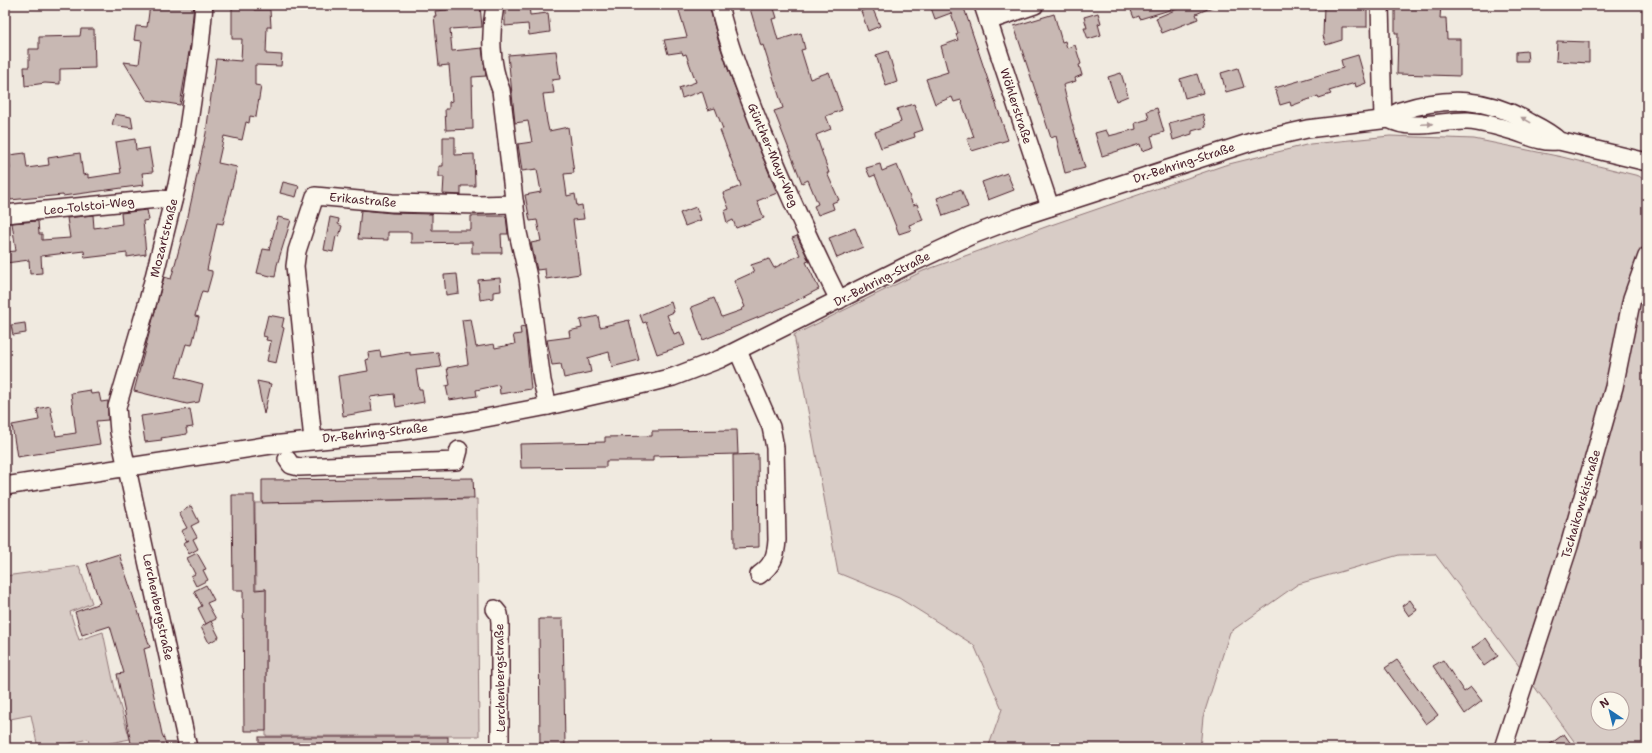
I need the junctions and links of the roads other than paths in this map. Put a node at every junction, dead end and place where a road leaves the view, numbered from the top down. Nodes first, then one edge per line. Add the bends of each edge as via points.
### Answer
1 (204, 5) edge
2 (495, 5) edge
3 (719, 5) edge
4 (1036, 5) edge
5 (1380, 5) edge
6 (986, 13) edge
7 (1386, 119) junction
8 (1647, 162) edge
9 (173, 200) junction
10 (515, 204) junction
11 (1050, 207) junction
12 (5, 214) edge
13 (1647, 256) edge
14 (839, 300) junction
15 (738, 351) junction
16 (548, 406) junction
17 (313, 440) junction
18 (459, 450) dead end
19 (287, 459) dead end
20 (127, 467) junction
21 (5, 486) edge
22 (759, 575) dead end
23 (496, 609) dead end
24 (188, 748) edge
25 (500, 748) edge
26 (1503, 748) edge

1 - 9 street, Mozartstraße via 187,135
2 - 10 street via 492,26 495,75 501,90
3 - 14 street, Günther-Mayr-Weg via 745,89 789,195
4 - 6 street
5 - 7 street
6 - 11 street, Wöhlerstraße
7 - 8 street via 1403,124 1478,122 1543,141 1559,141
7 - 11 street, Dr.-Behring-Straße via 1307,129 1250,142
9 - 12 street, Leo-Tolstoi-Weg via 158,199
9 - 20 street, Mozartstraße via 143,321 117,407 119,432
10 - 16 street
10 - 17 street, Erikastraße via 479,206 392,203 315,196 297,251 296,266
11 - 14 street, Dr.-Behring-Straße via 941,249
13 - 26 street, Tschaikowskistraße via 1632,298 1614,386 1569,546
14 - 15 street, Dr.-Behring-Straße
15 - 16 street, Dr.-Behring-Straße via 673,377
15 - 22 street via 770,427 775,448 776,550 773,561
16 - 17 street, Dr.-Behring-Straße via 423,428
17 - 20 street, Dr.-Behring-Straße
18 - 19 street via 456,461 299,467 291,465
20 - 21 street, Dr.-Behring-Straße
20 - 24 street, Lerchenbergstraße
23 - 25 street, Lerchenbergstraße via 500,622

